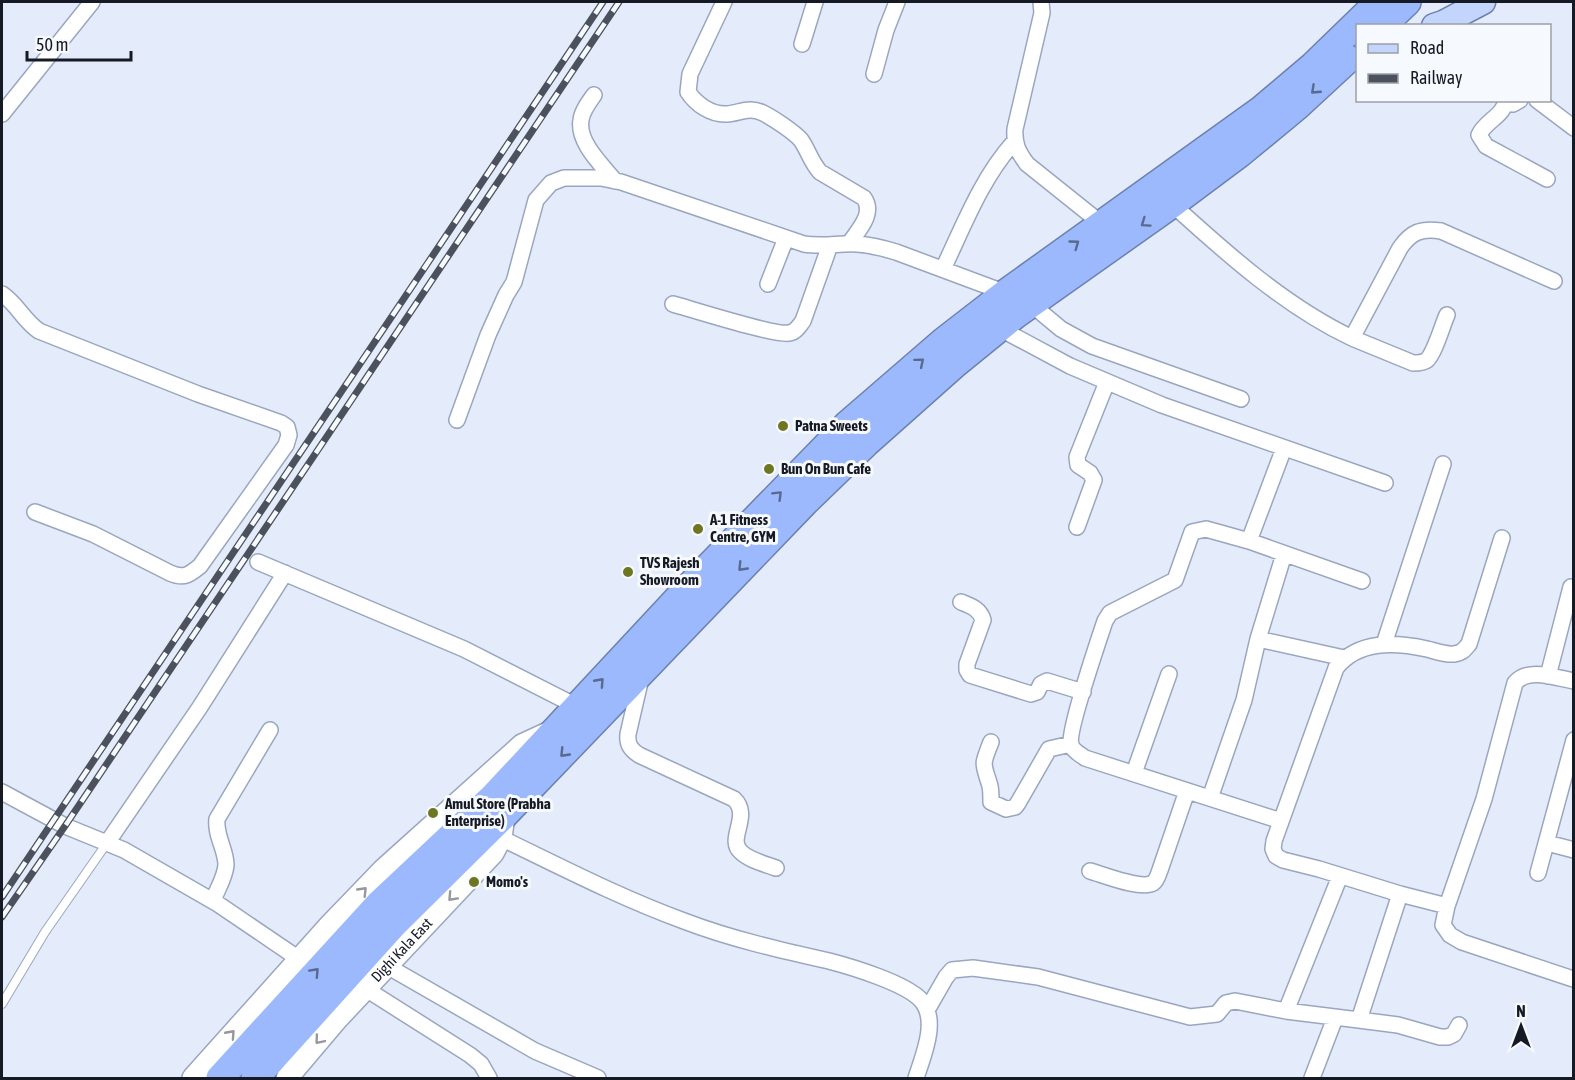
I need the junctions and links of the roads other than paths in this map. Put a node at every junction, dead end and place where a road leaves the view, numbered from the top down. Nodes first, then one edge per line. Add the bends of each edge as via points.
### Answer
1 (92, 2) edge
2 (724, 2) edge
3 (814, 2) edge
4 (897, 2) edge
5 (1041, 2) edge
6 (1379, 2) edge
7 (1407, 2) edge
8 (1478, 4) edge
9 (1442, 19) edge
10 (1356, 24) edge
11 (1356, 24) edge
12 (1384, 24) edge
13 (802, 44) dead end
14 (1356, 52) edge
15 (874, 74) dead end
16 (594, 95) dead end
17 (1509, 102) edge
18 (1540, 102) edge
19 (2, 114) edge
20 (1574, 128) edge
21 (1014, 142) junction
22 (1547, 179) dead end
23 (615, 181) junction
24 (1172, 204) junction
25 (1102, 224) junction
26 (786, 238) junction
27 (849, 244) junction
28 (830, 245) junction
29 (943, 269) junction
30 (1554, 281) dead end
31 (768, 284) dead end
32 (2, 294) edge
33 (1018, 298) junction
34 (673, 304) dead end
35 (1446, 315) dead end
36 (999, 328) junction
37 (1352, 338) junction
38 (1107, 381) junction
39 (1241, 399) dead end
40 (456, 420) dead end
41 (1284, 448) junction
42 (1443, 464) dead end
43 (1385, 483) dead end
44 (35, 512) dead end
45 (1077, 528) dead end
46 (1502, 538) dead end
47 (1249, 541) junction
48 (1284, 554) junction
49 (258, 562) dead end
50 (285, 573) junction
51 (1362, 581) dead end
52 (1571, 587) dead end
53 (961, 602) dead end
54 (1258, 639) junction
55 (1384, 644) junction
56 (1344, 658) junction
57 (642, 672) junction
58 (1169, 674) dead end
59 (1548, 676) junction
60 (1574, 681) edge
61 (1083, 692) junction
62 (578, 707) junction
63 (270, 730) dead end
64 (556, 730) junction
65 (1574, 740) edge
66 (992, 742) dead end
67 (1071, 744) junction
68 (1134, 773) junction
69 (1187, 790) junction
70 (2, 792) edge
71 (1210, 798) junction
72 (1281, 821) junction
73 (502, 827) junction
74 (107, 843) junction
75 (1547, 843) junction
76 (1574, 850) edge
77 (776, 868) dead end
78 (1090, 872) dead end
79 (1538, 873) dead end
80 (1340, 876) junction
81 (1400, 894) junction
82 (213, 901) junction
83 (1446, 906) junction
84 (386, 915) junction
85 (299, 958) junction
86 (387, 966) junction
87 (1573, 979) edge
88 (366, 988) junction
89 (2, 1004) edge
90 (927, 1010) junction
91 (1286, 1011) junction
92 (1335, 1018) junction
93 (1359, 1020) junction
94 (1459, 1025) dead end
95 (193, 1078) edge
96 (220, 1078) edge
97 (255, 1078) edge
98 (287, 1078) edge
99 (489, 1078) edge
100 (598, 1078) edge
101 (916, 1078) edge
102 (1312, 1078) edge

1 - 19 street
2 - 27 street via 690,74 688,92 693,100 718,113 755,110 765,114 800,139 820,172 864,198 869,212
3 - 13 street
4 - 15 street
5 - 21 street via 1042,13
6 - 11 highway
7 - 12 highway
8 - 9 main road
10 - 25 highway via 1261,110
14 -> 24 highway via 1296,107
16 - 23 street via 581,117 581,131
17 - 22 street via 1482,128 1481,140
18 - 20 street
21 - 25 street via 1027,164
21 - 29 street via 988,175
23 - 26 street
23 - 40 street via 564,178 551,183 536,200 514,282
24 -> 33 highway
24 - 37 street via 1295,305
33 -> 25 highway
26 - 28 street via 804,244
26 - 31 street
27 - 28 street
27 - 29 street via 879,247
28 - 34 street via 802,321 789,333
29 - 33 street
30 - 37 street via 1440,231 1416,231 1400,248
32 - 44 street via 39,331 281,423 289,435 286,445 190,575 170,573 93,534
33 - 36 highway
33 - 39 street via 1092,346
62 -> 33 highway via 848,424 944,341
35 - 37 street via 1432,352 1420,363
36 - 38 street
36 -> 57 highway via 805,502
38 - 41 street
38 - 45 street via 1077,457 1078,465 1094,480
41 - 43 street
41 - 47 street
42 - 55 street
46 - 55 street via 1469,644 1462,652 1452,655
47 - 48 street
47 - 61 street via 1206,529 1192,532 1175,579 1110,613
48 - 51 street
48 - 54 street
49 - 50 street
50 - 62 street via 464,649
50 - 74 street
52 - 59 street
53 - 61 street via 978,610 982,620 967,664 970,675 1031,694 1047,681
54 - 56 street
54 - 71 street via 1244,700
55 - 56 street
56 - 72 street via 1325,696
57 -> 73 highway
57 - 77 street via 628,734 632,750 734,799 742,811 737,847
58 - 68 street
59 - 60 street
59 - 83 street via 1525,675 1515,683 1484,799
61 - 67 street
62 - 64 highway
63 - 82 street via 217,819 217,836 226,864
64 - 84 highway
85 -> 64 street via 383,870 522,744
65 - 75 street
66 - 67 street via 984,759 984,773 991,802 1006,809 1018,803 1049,749
67 - 68 street via 1085,758
68 - 69 street
69 - 71 street
69 - 78 street via 1152,884 1135,884
70 - 74 street via 65,826
71 - 72 street
72 - 80 street via 1274,840 1276,856
73 - 84 highway
73 -> 86 street, Dighi Kala East via 493,853
73 - 90 street via 633,901 734,938 849,966 905,989 920,999
74 - 82 street
74 - 89 lane via 45,932
75 - 76 street
75 - 79 street
80 - 81 street
80 - 91 street
81 - 83 street
81 - 93 street
82 - 85 street
83 - 87 street via 1443,925 1462,942
96 -> 84 highway via 307,981
84 - 97 highway
95 -> 85 street
86 - 88 street, Dighi Kala East
86 - 100 street via 535,1051
88 -> 98 street, Dighi Kala East
88 - 99 street via 470,1055
90 - 91 street via 952,970 973,968 1055,980 1190,1017 1217,1014 1230,1001
90 - 101 street via 927,1043
91 - 92 street
92 - 93 street
92 - 102 street
93 - 94 street via 1398,1025 1440,1037 1454,1034

